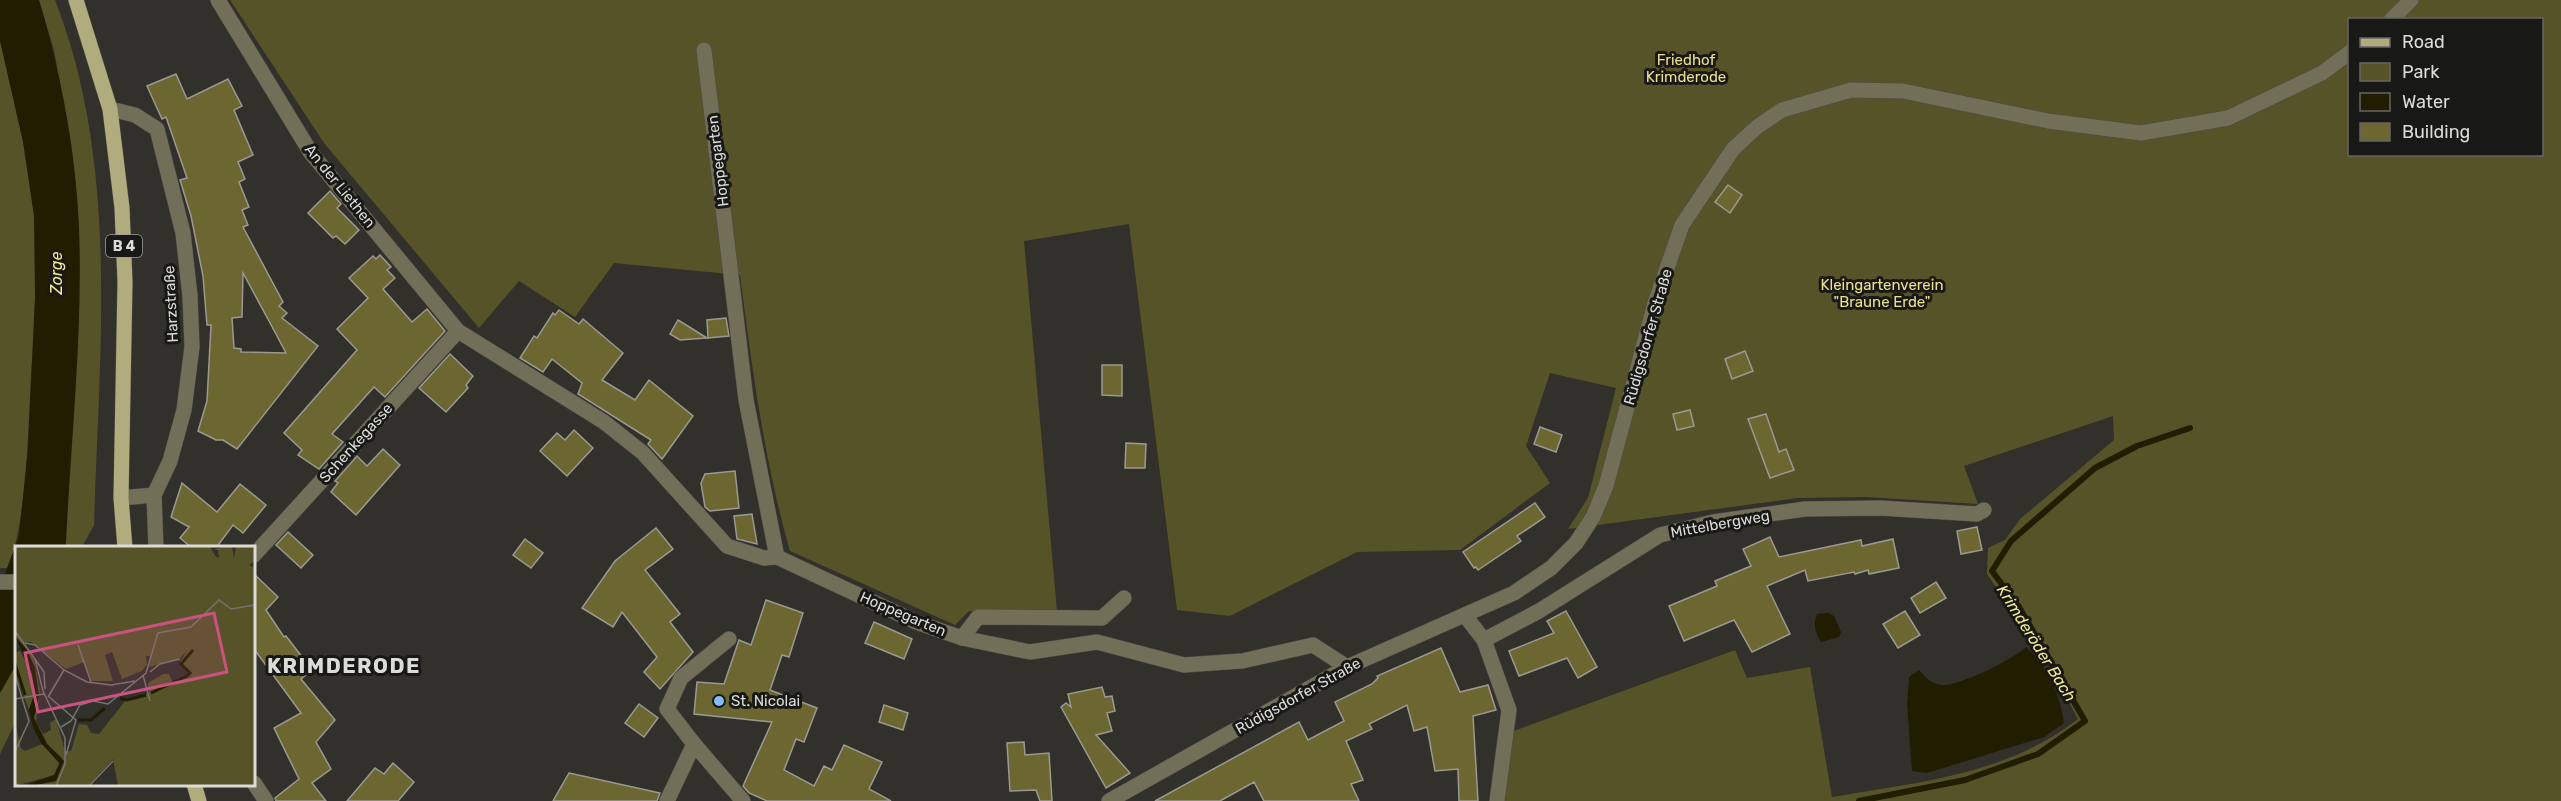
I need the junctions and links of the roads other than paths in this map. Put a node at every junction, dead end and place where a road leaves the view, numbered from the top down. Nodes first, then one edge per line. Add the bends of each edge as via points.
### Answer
1 (76, 0) edge
2 (218, 0) edge
3 (2411, 0) edge
4 (2393, 18) edge
5 (704, 50) dead end
6 (2348, 53) edge
7 (110, 109) junction
8 (458, 331) junction
9 (154, 495) junction
10 (121, 498) junction
11 (1984, 510) dead end
12 (125, 546) edge
13 (156, 546) edge
14 (255, 554) edge
15 (777, 557) junction
16 (1124, 598) dead end
17 (1466, 617) junction
18 (962, 638) junction
19 (729, 639) dead end
20 (1484, 640) junction
21 (1347, 667) junction
22 (694, 744) junction
23 (255, 784) edge
24 (195, 786) edge
25 (200, 801) edge
26 (266, 801) edge
27 (667, 801) edge
28 (743, 801) edge
29 (1109, 801) edge
30 (1497, 801) edge

1 - 7 main road, B 4
2 - 8 street, An der Liethen via 311,153
3 - 4 street
5 - 15 street, Hoppegarten via 746,400
6 - 17 street, Rüdigsdorfer Straße via 2322,73 2228,118 2141,133 2048,121 1899,90 1851,90 1782,110 1733,149 1682,225 1655,303 1606,486 1593,517 1576,543 1551,568 1514,593
7 - 9 street, Harzstraße via 135,115 157,129 183,233 192,347 184,410 170,461
7 - 10 main road, B 4 via 125,272
8 - 14 street, Schenkegasse
8 - 15 street, Hoppegarten via 604,422 636,447 727,546 764,558
9 - 10 street
9 - 13 street
10 - 12 main road, B 4
11 - 20 street, Mittelbergweg via 1977,514 1880,508 1804,510 1713,522 1660,535 1539,611
15 - 18 street, Hoppegarten via 916,622
16 - 18 street via 1102,618 978,617
17 - 20 street
17 - 21 street, Rüdigsdorfer Straße
18 - 21 street, Hoppegarten via 1030,652 1097,642 1184,665 1242,661 1312,645
19 - 22 street via 681,678 668,709
20 - 30 street via 1509,710
21 - 29 street, Rüdigsdorfer Straße
22 - 27 street
22 - 28 street
23 - 26 street
24 - 25 main road

